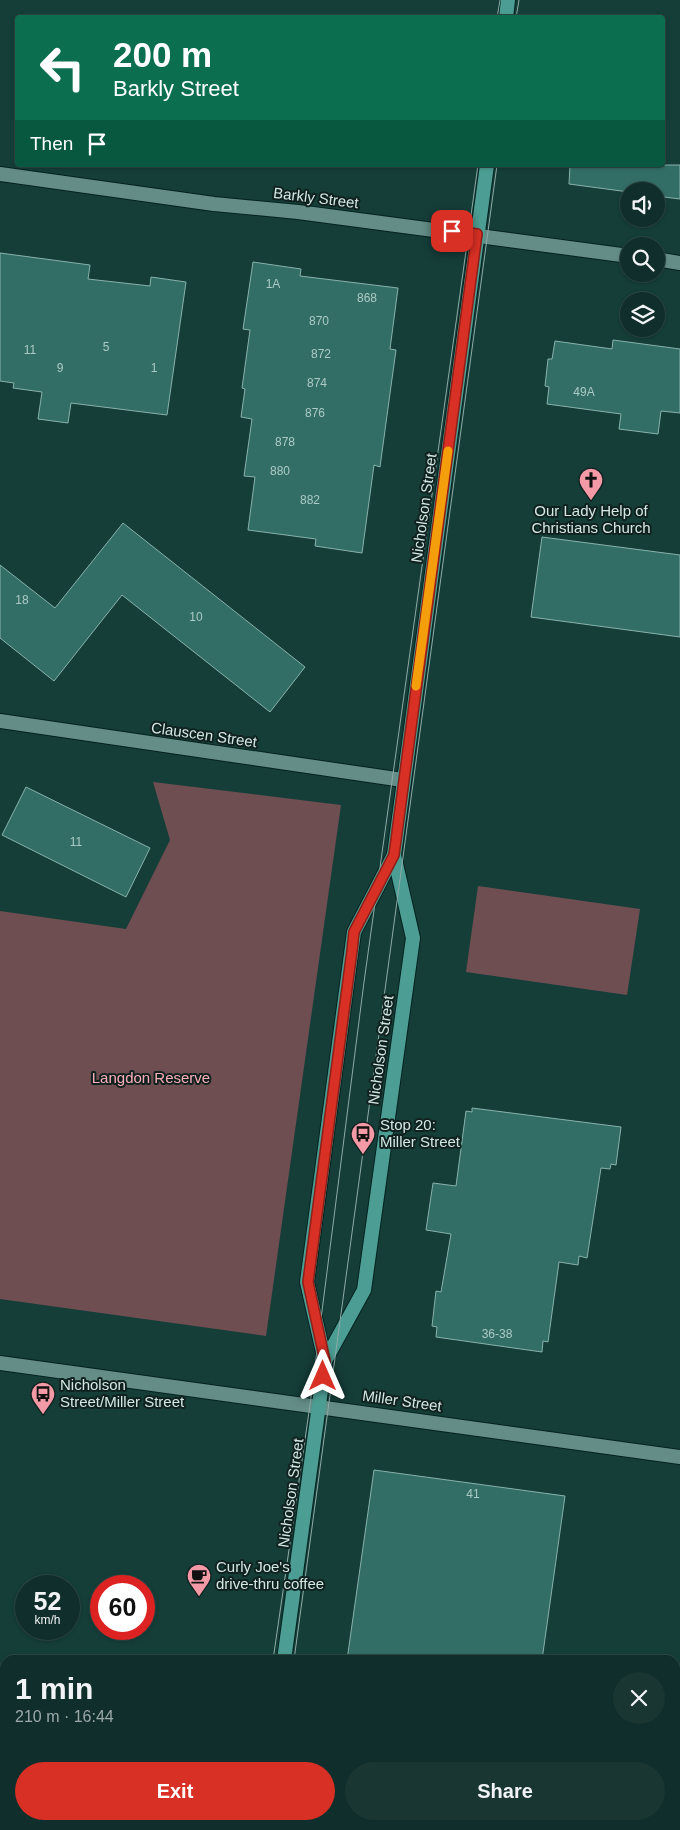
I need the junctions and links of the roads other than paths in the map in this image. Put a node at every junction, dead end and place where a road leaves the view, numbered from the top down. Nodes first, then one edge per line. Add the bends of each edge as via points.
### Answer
1 (508, 0) edge
2 (506, 15) edge
3 (486, 167) edge
4 (0, 174) edge
5 (477, 234) junction
6 (620, 255) edge
7 (665, 260) edge
8 (680, 263) edge
9 (0, 721) edge
10 (404, 780) junction
11 (394, 855) junction
12 (325, 1361) junction
13 (0, 1363) edge
14 (319, 1406) junction
15 (680, 1457) edge
16 (285, 1655) edge

1 - 2 main road
3 - 5 main road, Nicholson Street
4 - 5 street, Barkly Street via 214,204
5 - 6 street, Barkly Street
5 - 10 main road, Nicholson Street
7 - 8 street
9 - 10 street, Clauscen Street
10 - 11 main road, Nicholson Street
11 - 12 main road, Nicholson Street via 354,932 308,1282
11 - 12 main road, Nicholson Street via 413,938 364,1290
12 - 14 main road, Nicholson Street
13 - 14 street, Miller Street
14 - 15 street, Miller Street
14 - 16 main road, Nicholson Street

